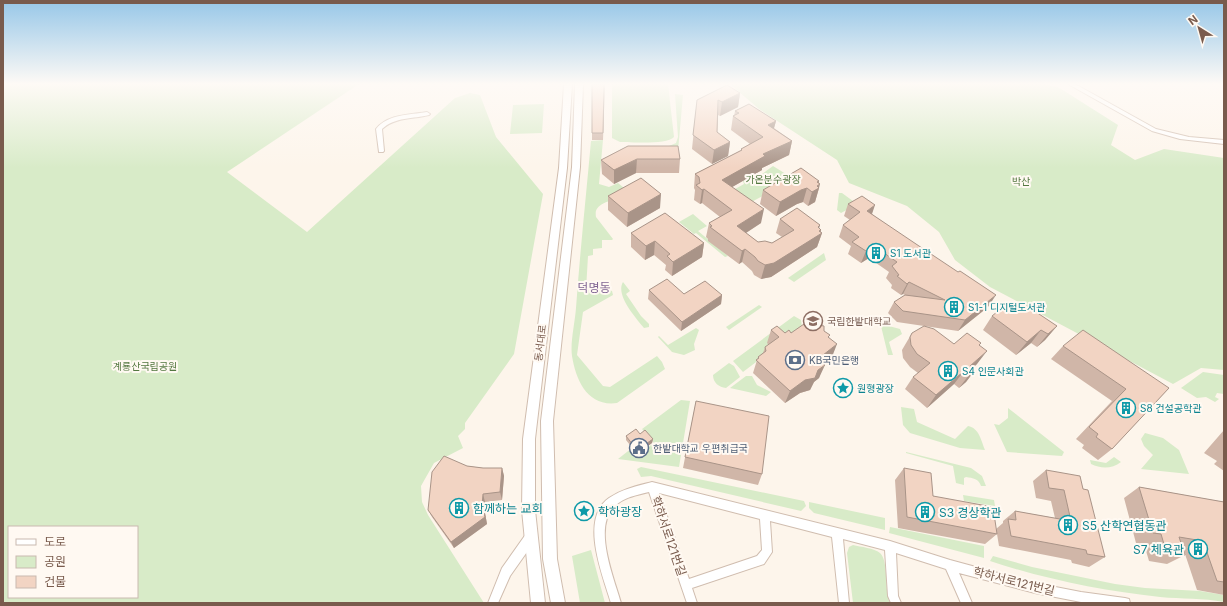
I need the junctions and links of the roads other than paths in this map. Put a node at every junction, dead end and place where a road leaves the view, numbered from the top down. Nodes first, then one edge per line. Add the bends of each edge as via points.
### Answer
1 (566, 112) edge
2 (578, 112) edge
3 (1122, 112) edge
4 (427, 114) dead end
5 (1224, 142) edge
6 (381, 151) dead end
7 (652, 487) junction
8 (765, 515) junction
9 (837, 533) junction
10 (530, 538) junction
11 (890, 546) junction
12 (950, 565) junction
13 (686, 585) junction
14 (493, 603) edge
15 (538, 603) edge
16 (558, 603) edge
17 (616, 603) edge
18 (692, 603) edge
19 (844, 603) edge
20 (896, 603) edge
21 (966, 603) edge
22 (1125, 603) edge

1 - 10 street, 동서대로 via 563,168 530,421
2 - 16 street, 동서대로 via 576,167 547,416 550,559
3 - 5 street via 1166,135
4 - 6 street via 382,124 379,129
7 - 8 street, 학하서로121번길
7 - 13 street, 학하서로121번길
7 - 17 street, 학하서로121번길 via 637,489 616,497 606,507 599,520 598,532
8 - 9 street, 학하서로121번길
8 - 13 street, 학하서로121번길 via 767,552 760,560
9 - 11 street, 학하서로121번길
9 - 19 street
10 - 14 street via 506,572
10 - 15 street, 동서대로
11 - 12 street, 학하서로121번길
11 - 20 street via 893,596
12 - 21 street, 학하서로121번길
12 - 22 street, 학하서로121번길 via 1035,588
13 - 18 street, 학하서로121번길

